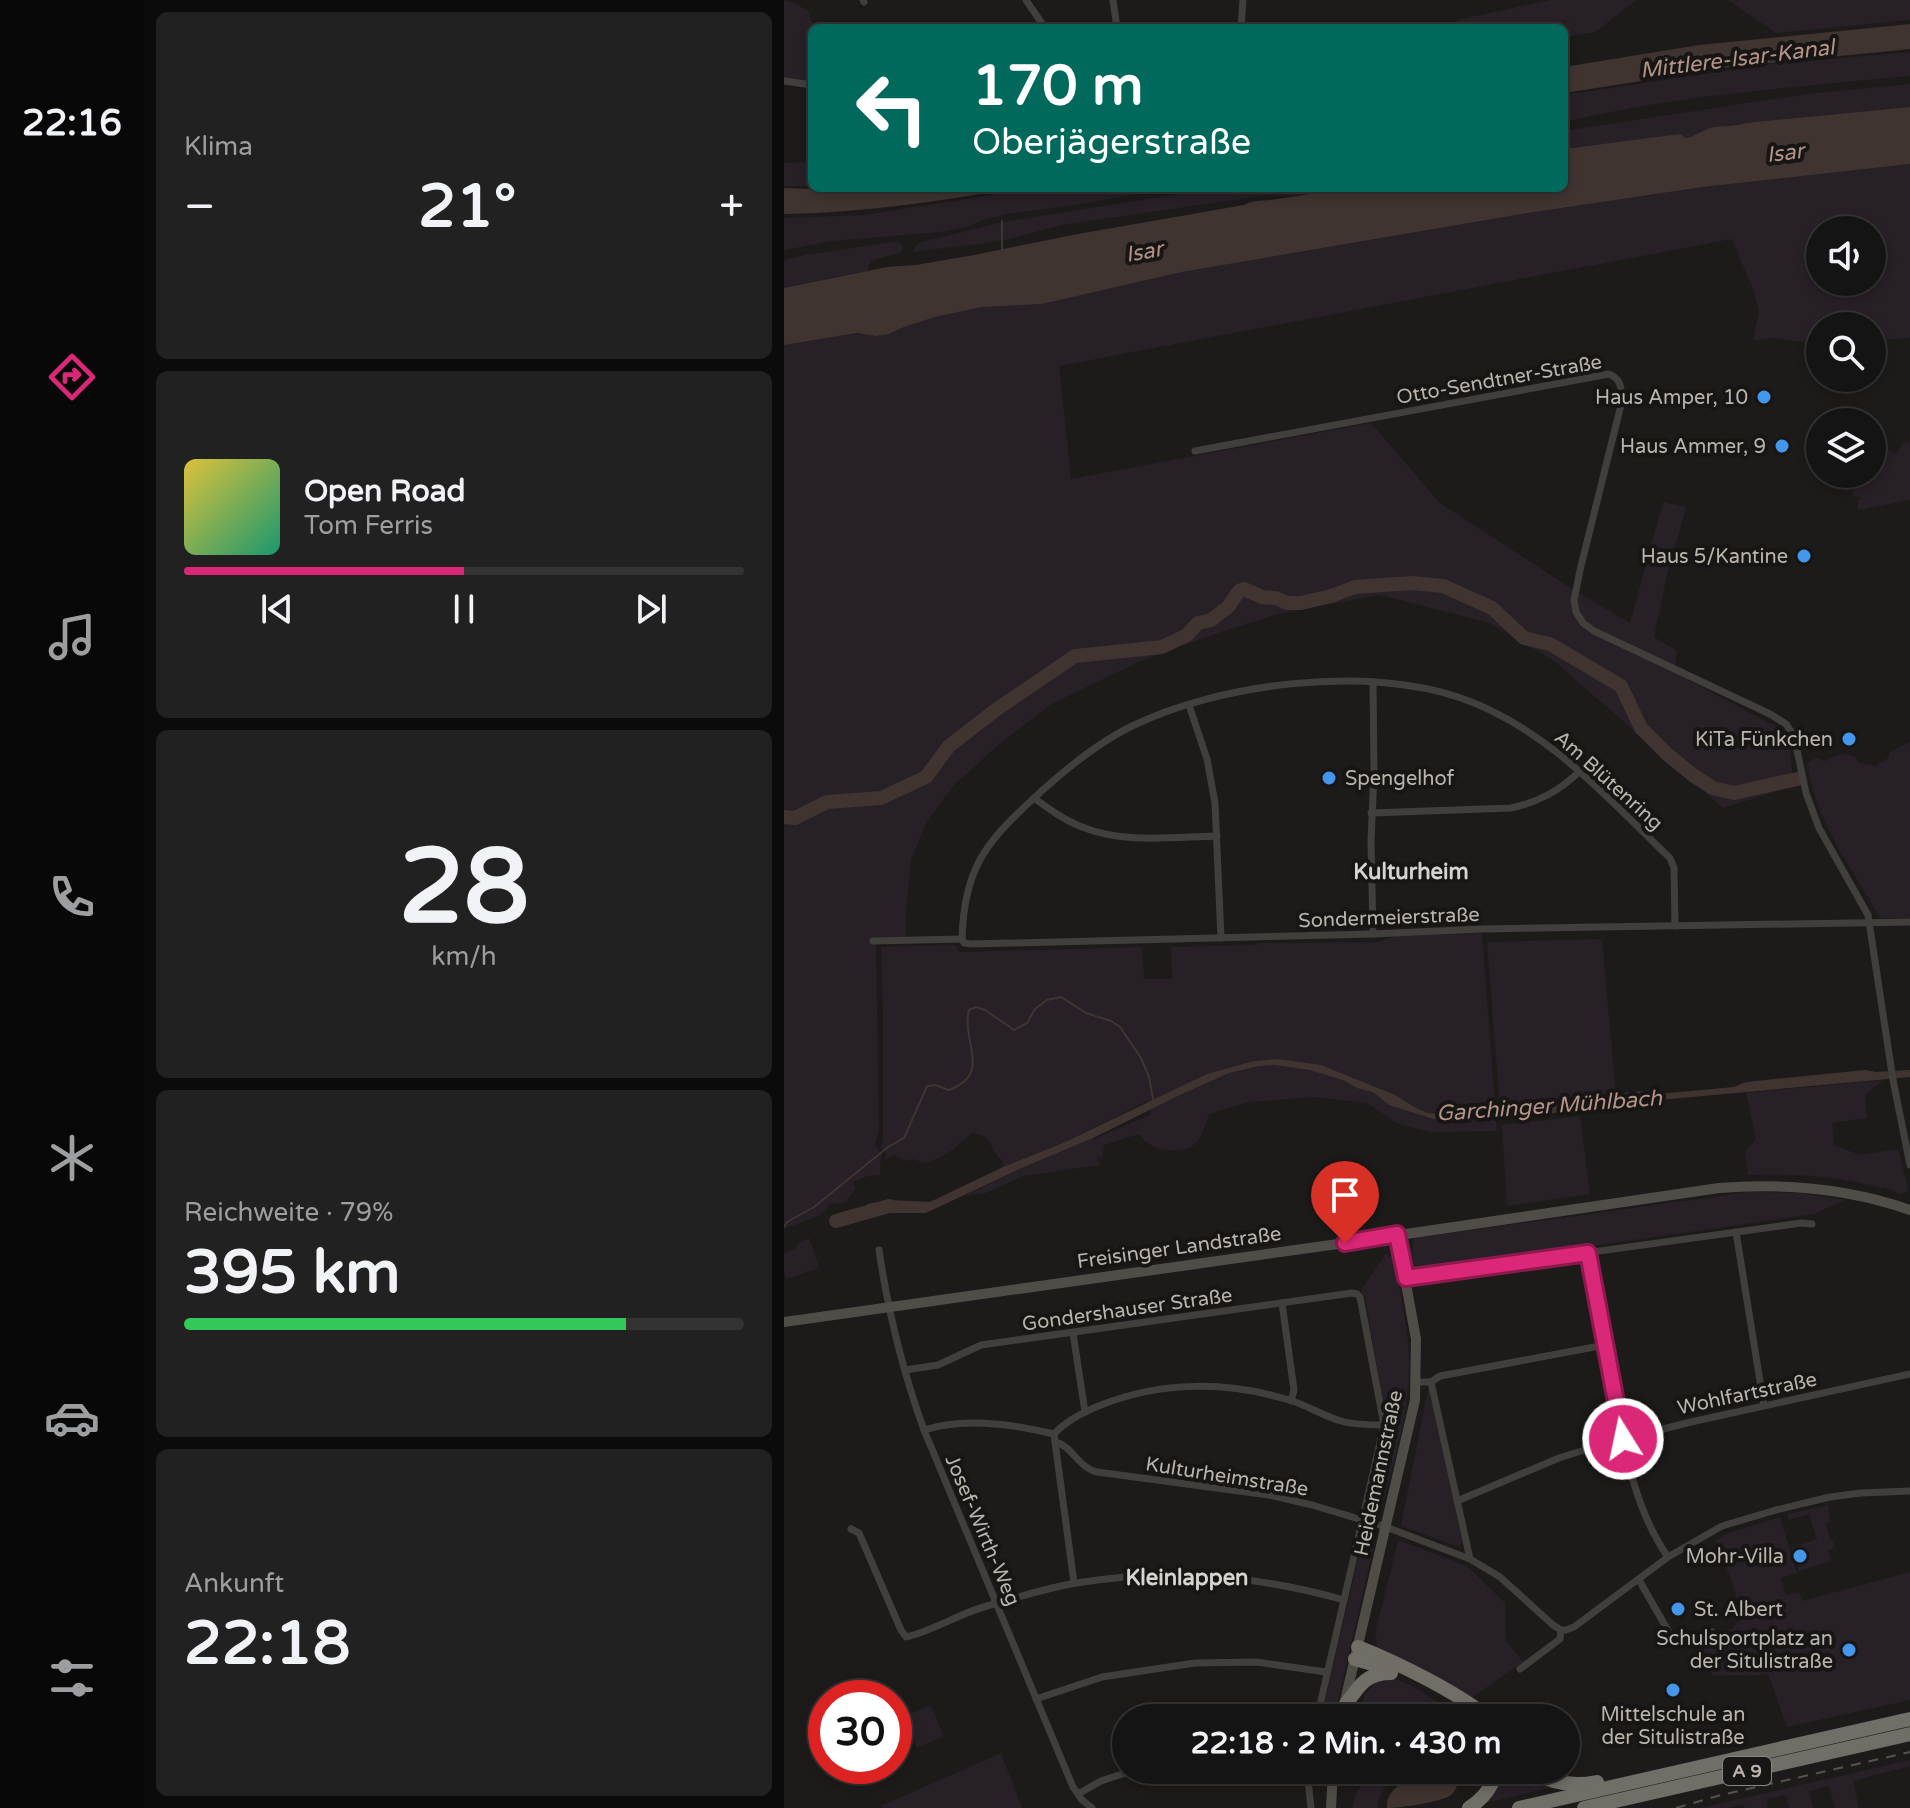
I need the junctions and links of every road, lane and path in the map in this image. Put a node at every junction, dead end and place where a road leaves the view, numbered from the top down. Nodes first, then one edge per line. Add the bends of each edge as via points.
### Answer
1 (1026, 0) edge
2 (1113, 0) edge
3 (1243, 0) edge
4 (1042, 24) edge
5 (1116, 24) edge
6 (1241, 24) edge
7 (784, 81) edge
8 (808, 84) edge
9 (1195, 451) dead end
10 (1373, 682) junction
11 (1189, 705) junction
12 (1580, 771) junction
13 (1034, 798) junction
14 (1371, 813) junction
15 (1217, 836) junction
16 (1910, 922) edge
17 (1870, 923) junction
18 (1675, 926) junction
19 (1373, 934) junction
20 (1221, 938) junction
21 (962, 939) junction
22 (873, 941) dead end
23 (1910, 1165) edge
24 (1910, 1210) edge
25 (1812, 1224) dead end
26 (1736, 1232) junction
27 (1397, 1234) junction
28 (879, 1250) dead end
29 (1588, 1253) junction
30 (1406, 1278) junction
31 (1282, 1303) junction
32 (888, 1307) junction
33 (784, 1322) edge
34 (1073, 1333) junction
35 (1605, 1345) junction
36 (905, 1370) junction
37 (1910, 1374) edge
38 (1416, 1382) junction
39 (1431, 1382) junction
40 (1291, 1401) junction
41 (1764, 1406) junction
42 (1085, 1412) junction
43 (1384, 1425) junction
44 (924, 1430) junction
45 (1054, 1438) junction
46 (1623, 1439) junction
47 (1076, 1458) junction
48 (1058, 1468) junction
49 (1910, 1491) edge
50 (1457, 1501) junction
51 (1362, 1520) junction
52 (1386, 1527) junction
53 (851, 1529) dead end
54 (1668, 1557) junction
55 (1470, 1559) junction
56 (1639, 1580) junction
57 (1074, 1583) junction
58 (1344, 1600) junction
59 (996, 1604) junction
60 (1561, 1630) junction
61 (1712, 1632) dead end
62 (1357, 1653) junction
63 (1520, 1669) dead end
64 (1326, 1672) junction
65 (1399, 1673) junction
66 (1452, 1697) junction
67 (1036, 1699) junction
68 (1320, 1704) edge
69 (1344, 1704) edge
70 (1348, 1704) edge
71 (1463, 1704) edge
72 (1910, 1719) edge
73 (1910, 1734) edge
74 (1112, 1777) edge
75 (1644, 1778) junction
76 (1580, 1783) edge
77 (1308, 1784) edge
78 (1491, 1784) edge
79 (1333, 1786) joint
80 (1078, 1794) junction
81 (1092, 1808) edge
82 (1311, 1808) edge
83 (1331, 1808) edge
84 (1339, 1808) edge
85 (1469, 1808) edge
86 (1519, 1808) edge
87 (1584, 1808) edge

1 - 4 street
2 - 5 street
3 - 6 street
7 - 8 street
9 - 17 street, Otto-Sendtner-Straße via 1616,376 1621,405 1578,577 1576,612 1594,631 1786,724 1796,742 1819,828
10 - 11 street, Am Blütenring via 1295,683
10 - 12 street, Am Blütenring via 1428,688 1492,710 1537,736
10 - 14 street
11 - 13 street, Am Blütenring via 1109,739
11 - 15 street via 1210,774
12 - 14 street via 1553,794 1528,805
12 - 18 street, Am Blütenring via 1670,858
13 - 15 street via 1082,827 1121,837
13 - 21 street, Am Blütenring via 995,836 978,863 967,892
14 - 19 street
15 - 20 street
16 - 17 street, Sondermeierstraße
17 - 18 street, Sondermeierstraße
17 - 23 street
18 - 19 street, Sondermeierstraße
19 - 20 street, Sondermeierstraße
20 - 21 street, Sondermeierstraße via 971,944
21 - 22 street, Sondermeierstraße
24 - 27 main road, Freisinger Landstraße via 1812,1187 1752,1185
25 - 26 street
26 - 29 street
26 - 41 street
27 - 30 main road, Heidemannstraße
27 - 32 main road, Freisinger Landstraße
28 - 32 street, Josef-Wirth-Weg
29 - 30 street
29 - 35 street
30 - 38 main road, Heidemannstraße via 1416,1331
31 - 34 street, Gondershauser Straße
31 - 40 street
31 - 43 street, Gondershauser Straße via 1352,1293 1360,1297
32 - 33 main road, Freisinger Landstraße
32 - 36 street, Josef-Wirth-Weg
34 - 36 street, Gondershauser Straße via 981,1345 938,1365
34 - 42 street
35 - 39 street
35 - 46 street
36 - 44 street, Josef-Wirth-Weg
37 - 41 street, Wohlfartstraße
38 - 39 street
38 - 52 main road, Heidemannstraße
39 - 50 street
40 - 42 street via 1243,1389 1168,1387
40 - 43 street via 1344,1422
41 - 46 street, Wohlfartstraße
42 - 45 street via 1063,1425
43 - 51 street
44 - 45 street, Kulturheimstraße via 972,1423 1017,1427
44 - 59 street, Josef-Wirth-Weg
45 - 47 street, Kulturheimstraße
45 - 48 street
46 - 50 street, Wohlfartstraße via 1559,1458
46 - 54 street via 1641,1503
47 - 48 street via 1065,1459
47 - 51 street, Kulturheimstraße via 1085,1469 1097,1472 1269,1495
48 - 57 street
49 - 54 street via 1847,1494 1776,1510 1722,1526
50 - 55 street
51 - 52 street, Kulturheimstraße
51 - 58 street
52 - 55 street, Kulturheimstraße
52 - 62 main road, Heidemannstraße
53 - 59 street via 859,1533 906,1637
54 - 56 street
55 - 60 street, Kulturheimstraße via 1500,1577
56 - 60 street via 1574,1627
56 - 61 street via 1674,1641 1688,1645
57 - 58 street via 1222,1576
57 - 59 street
58 - 64 street
59 - 67 street, Josef-Wirth-Weg
60 - 63 street via 1560,1639
62 - 65 highway
62 - 66 highway via 1376,1655
62 - 69 main road, Heidemannstraße
64 - 67 street via 1256,1662 1195,1663 1102,1677
64 - 68 street
65 - 66 highway
65 - 70 highway via 1370,1676
66 - 71 highway
67 - 80 street, Josef-Wirth-Weg
72 - 75 highway, A 9
73 - 87 highway, A 9
74 - 80 street
75 - 76 highway
75 - 86 highway, A 9
77 - 82 street
78 - 85 highway
79 - 83 main road
79 - 84 main road
80 - 81 street, Josef-Wirth-Weg

